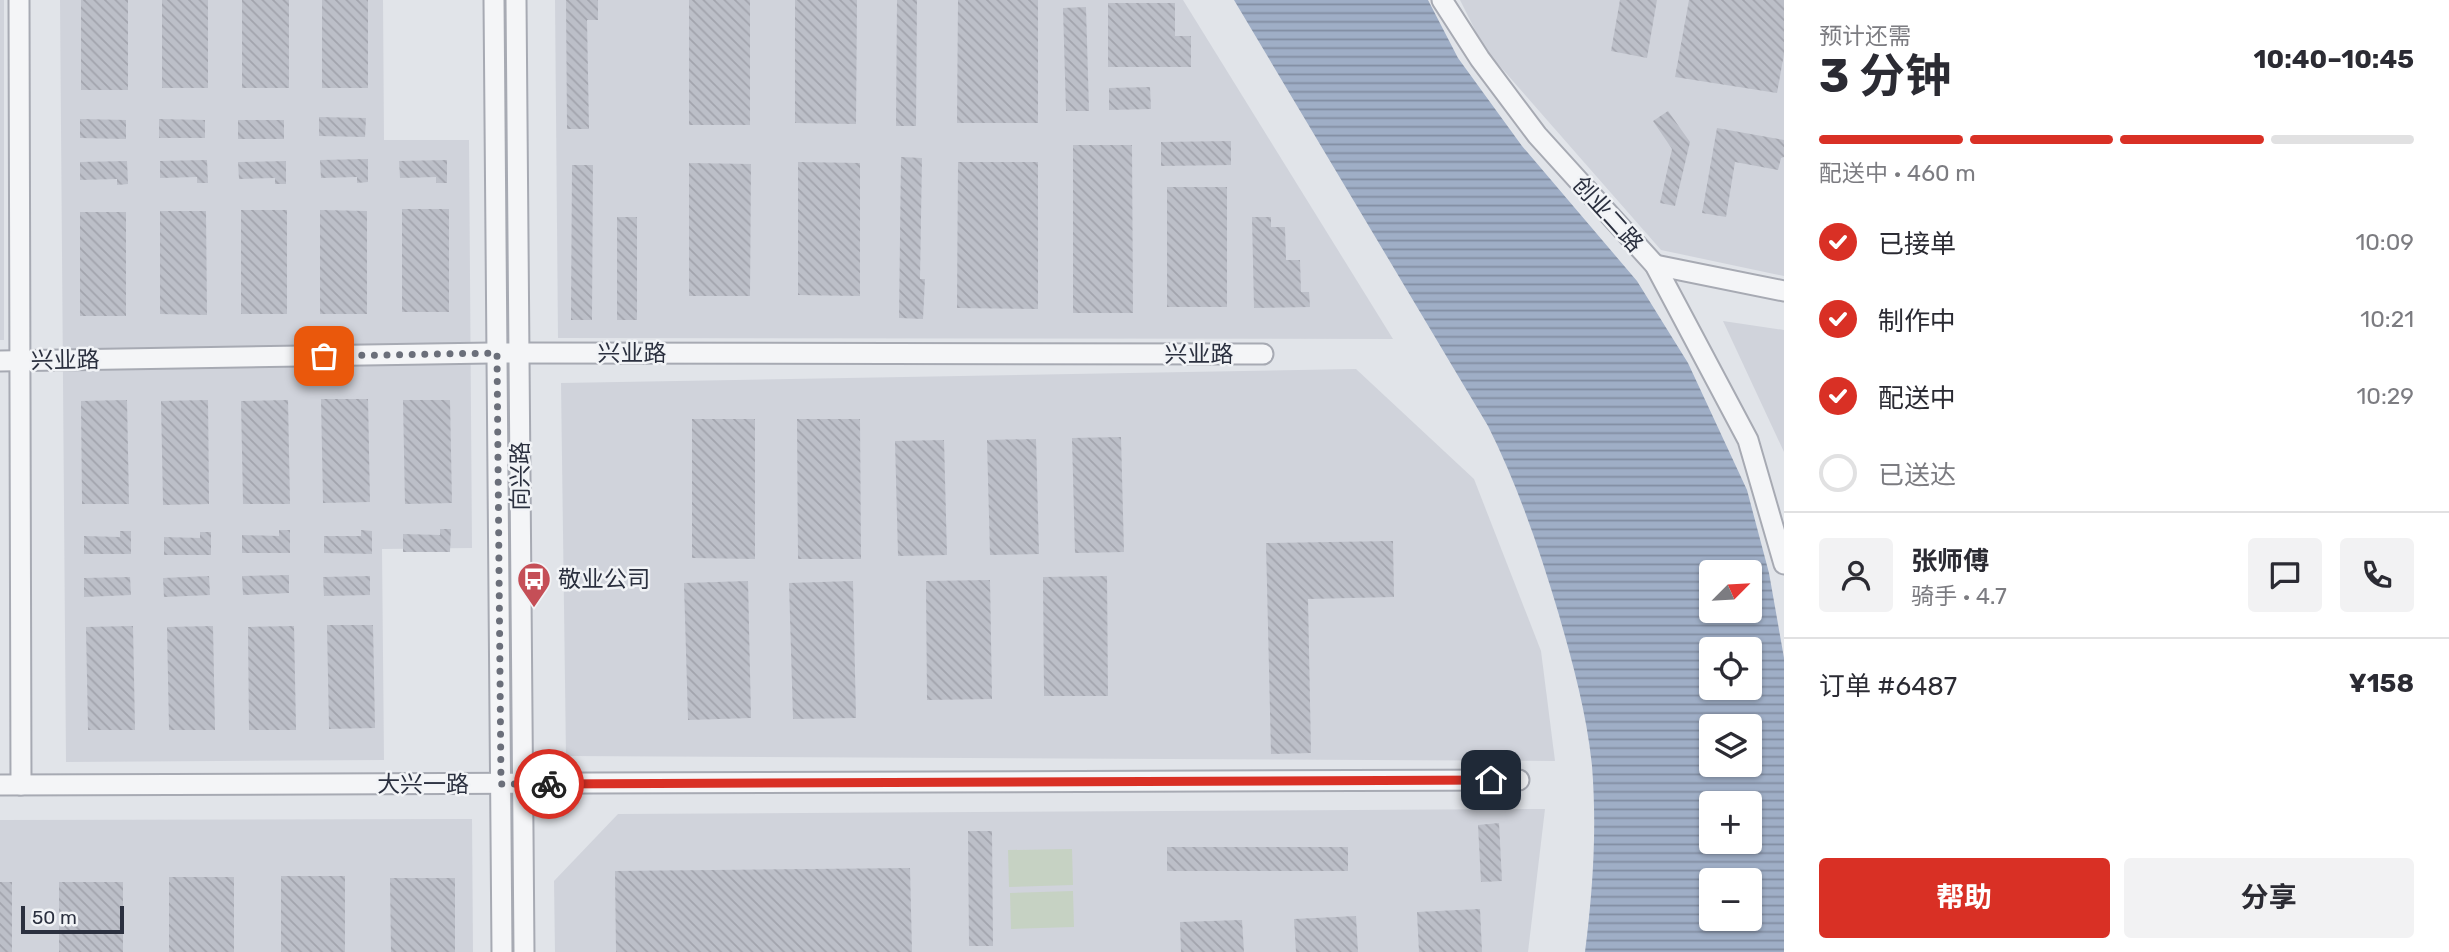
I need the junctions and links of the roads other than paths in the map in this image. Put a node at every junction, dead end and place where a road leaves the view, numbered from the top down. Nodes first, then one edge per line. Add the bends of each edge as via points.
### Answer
1 (19, 0) edge
2 (494, 0) edge
3 (516, 0) edge
4 (1442, 0) edge
5 (1655, 265) junction
6 (1784, 291) edge
7 (497, 353) junction
8 (519, 353) junction
9 (1263, 354) dead end
10 (10, 361) edge
11 (1784, 564) edge
12 (1518, 780) dead end
13 (501, 784) junction
14 (523, 784) junction
15 (0, 785) edge
16 (21, 785) junction
17 (502, 952) edge
18 (524, 952) edge

1 - 10 street
2 - 7 street, 向兴路
3 - 8 street, 向兴路
4 - 5 street, 创业二路 via 1537,135
5 - 6 street, 创业二路
5 - 11 street via 1748,440
7 - 8 street, 兴业路
7 - 10 street, 兴业路
7 - 13 street, 向兴路
8 - 9 street, 兴业路
8 - 14 street, 向兴路
10 - 16 street
12 - 14 street, 大兴一路
13 - 14 street, 大兴一路
13 - 16 street, 大兴一路
13 - 17 street, 向兴路
14 - 18 street, 向兴路
15 - 16 street, 大兴一路

